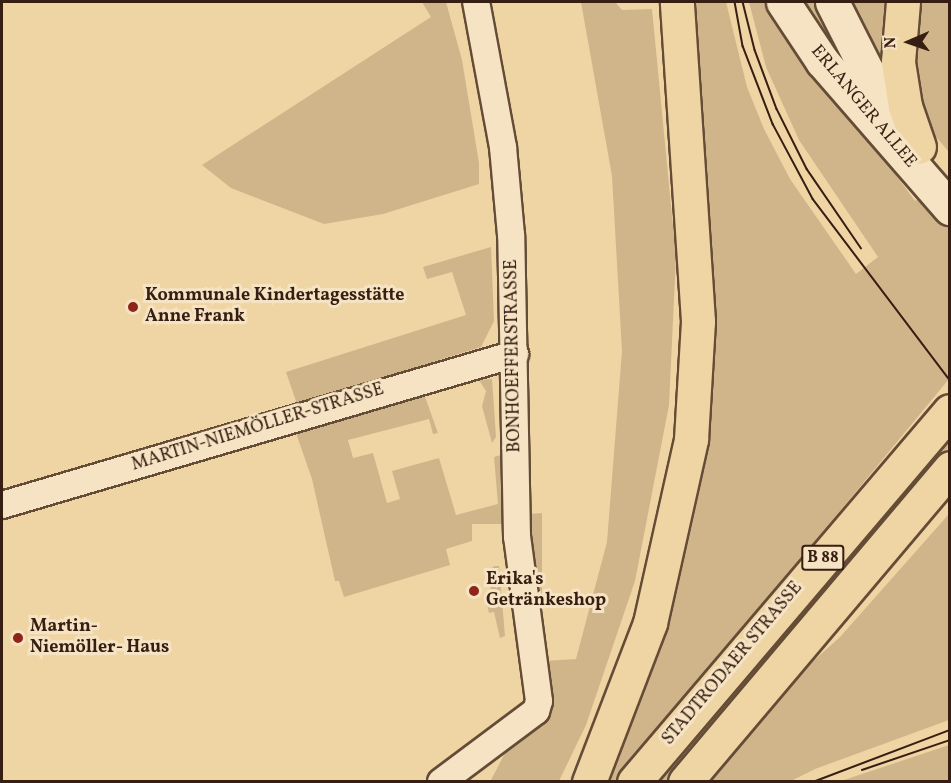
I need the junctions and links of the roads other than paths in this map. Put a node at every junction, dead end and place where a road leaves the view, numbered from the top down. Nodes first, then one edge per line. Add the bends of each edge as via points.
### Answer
1 (476, 2) edge
2 (677, 2) edge
3 (783, 2) edge
4 (832, 2) edge
5 (903, 2) edge
6 (919, 147) junction
7 (944, 190) edge
8 (514, 354) junction
9 (950, 411) edge
10 (950, 468) edge
11 (950, 495) edge
12 (2, 505) edge
13 (903, 523) junction
14 (441, 782) edge
15 (589, 782) edge
16 (634, 782) edge
17 (685, 782) edge

1 - 8 street, BONHOEFFERSTRASSE via 503,147 512,235
2 - 15 main road via 698,321 691,439 650,623
3 - 7 main road, ERLANGER ALLEE via 822,61
4 - 6 main road, ERLANGER ALLEE via 867,71
5 - 6 main road via 898,62 905,106
6 - 7 main road, ERLANGER ALLEE
8 - 12 street, MARTIN-NIEMÖLLER-STRASSE
8 - 14 street, BONHOEFFERSTRASSE via 517,537 538,684 537,711
9 - 16 main road, STADTRODAER STRASSE / B 88
10 - 13 main road, B 88
11 - 13 main road
13 - 17 main road, B 88

